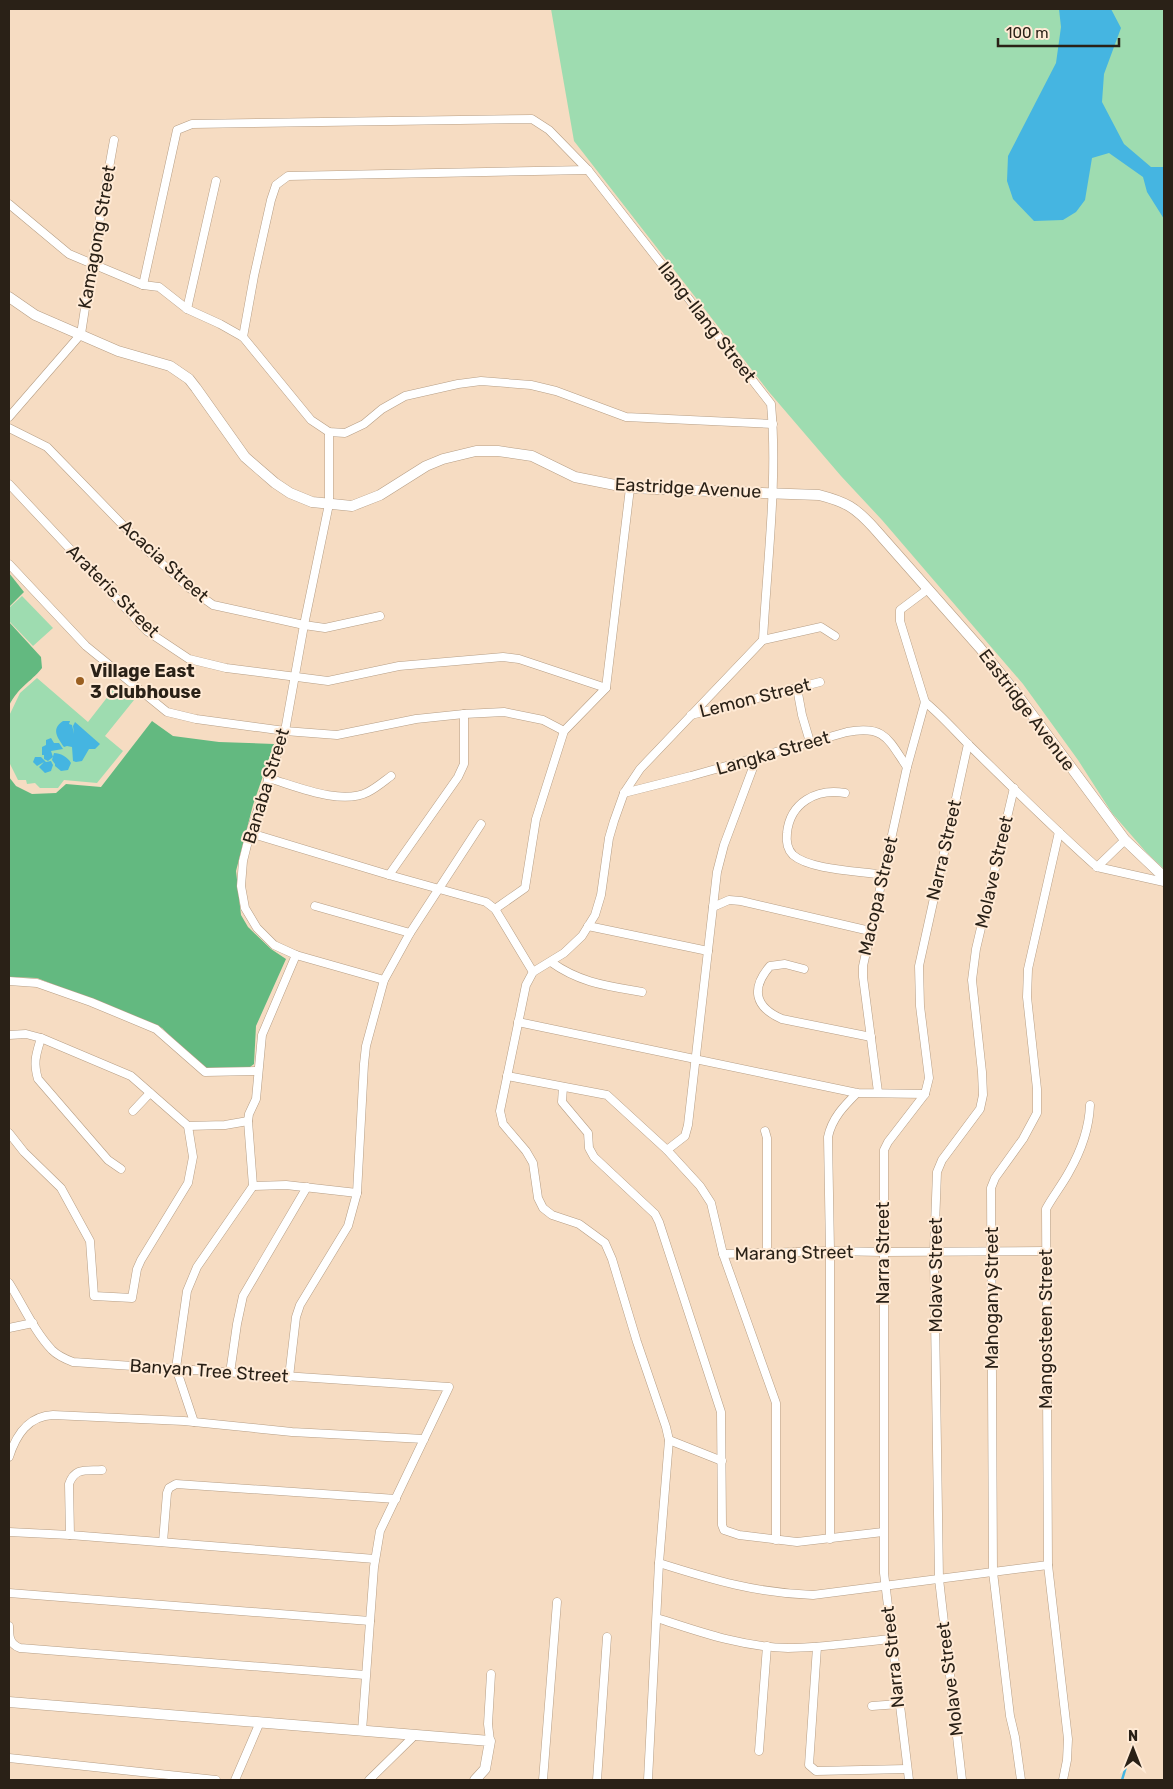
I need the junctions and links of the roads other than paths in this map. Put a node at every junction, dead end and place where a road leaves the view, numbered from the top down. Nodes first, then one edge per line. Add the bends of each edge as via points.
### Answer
1 (114, 140) dead end
2 (588, 170) junction
3 (216, 181) dead end
4 (9, 204) edge
5 (92, 262) junction
6 (143, 285) junction
7 (9, 296) edge
8 (187, 309) junction
9 (80, 334) junction
10 (243, 338) junction
11 (9, 417) edge
12 (773, 424) junction
13 (9, 428) edge
14 (329, 432) junction
15 (9, 484) edge
16 (630, 488) junction
17 (772, 492) junction
18 (329, 504) junction
19 (9, 564) edge
20 (928, 590) junction
21 (380, 616) dead end
22 (304, 625) junction
23 (835, 636) dead end
24 (763, 640) junction
25 (294, 678) junction
26 (820, 682) dead end
27 (606, 688) junction
28 (797, 688) junction
29 (924, 702) junction
30 (464, 714) junction
31 (691, 715) junction
32 (285, 731) junction
33 (564, 732) junction
34 (810, 742) junction
35 (968, 744) junction
36 (757, 757) junction
37 (907, 767) junction
38 (391, 776) dead end
39 (268, 778) junction
40 (1014, 788) junction
41 (624, 793) junction
42 (845, 793) dead end
43 (481, 824) dead end
44 (1059, 832) junction
45 (250, 833) junction
46 (1125, 840) junction
47 (1097, 867) junction
48 (883, 874) junction
49 (389, 875) junction
50 (1164, 877) edge
51 (1164, 882) edge
52 (440, 888) junction
53 (316, 906) dead end
54 (713, 907) junction
55 (496, 909) junction
56 (588, 926) junction
57 (870, 931) junction
58 (410, 932) junction
59 (708, 951) junction
60 (296, 955) junction
61 (551, 962) junction
62 (804, 969) dead end
63 (533, 972) junction
64 (384, 980) junction
65 (9, 981) edge
66 (642, 992) dead end
67 (518, 1022) junction
68 (9, 1035) edge
69 (41, 1038) junction
70 (871, 1038) junction
71 (696, 1059) junction
72 (258, 1071) junction
73 (507, 1076) junction
74 (563, 1087) junction
75 (878, 1092) junction
76 (150, 1093) junction
77 (857, 1093) junction
78 (925, 1094) junction
79 (1090, 1105) dead end
80 (133, 1111) dead end
81 (248, 1121) junction
82 (188, 1126) junction
83 (765, 1131) dead end
84 (9, 1133) edge
85 (667, 1150) junction
86 (121, 1169) dead end
87 (253, 1186) junction
88 (307, 1187) junction
89 (357, 1192) junction
90 (830, 1251) junction
91 (992, 1251) junction
92 (1046, 1251) junction
93 (767, 1252) junction
94 (883, 1252) junction
95 (934, 1252) junction
96 (723, 1254) junction
97 (9, 1282) edge
98 (33, 1323) junction
99 (9, 1328) edge
100 (176, 1368) junction
101 (230, 1373) junction
102 (289, 1377) junction
103 (194, 1422) junction
104 (424, 1439) junction
105 (669, 1440) junction
106 (9, 1457) edge
107 (722, 1461) junction
108 (102, 1470) dead end
109 (396, 1499) junction
110 (9, 1532) edge
111 (883, 1532) junction
112 (70, 1535) junction
113 (830, 1539) junction
114 (776, 1540) junction
115 (163, 1542) junction
116 (375, 1559) junction
117 (659, 1563) junction
118 (1048, 1565) junction
119 (993, 1572) junction
120 (939, 1579) junction
121 (886, 1586) junction
122 (9, 1593) edge
123 (557, 1602) dead end
124 (657, 1618) junction
125 (370, 1621) junction
126 (9, 1626) edge
127 (607, 1638) dead end
128 (891, 1639) junction
129 (767, 1646) junction
130 (817, 1646) junction
131 (491, 1674) dead end
132 (365, 1675) junction
133 (9, 1702) edge
134 (898, 1704) junction
135 (872, 1706) dead end
136 (260, 1722) junction
137 (362, 1731) junction
138 (414, 1736) junction
139 (490, 1741) junction
140 (759, 1751) dead end
141 (9, 1758) edge
142 (907, 1769) junction
143 (216, 1780) edge
144 (235, 1780) edge
145 (369, 1780) edge
146 (475, 1780) edge
147 (544, 1780) edge
148 (597, 1780) edge
149 (648, 1780) edge
150 (909, 1780) edge
151 (962, 1780) edge
152 (1021, 1780) edge
153 (1063, 1780) edge

1 - 5 street, Kamagong Street
2 - 6 street, Ilang-Ilang Street via 549,130 532,119 192,124 177,130
2 - 10 street via 288,176 276,185 271,200
2 - 12 street, Ilang-Ilang Street via 771,404
3 - 8 street
4 - 5 street via 69,254
5 - 6 street
5 - 9 street, Kamagong Street
6 - 8 street via 159,287
7 - 9 street, Eastridge Avenue via 35,315
8 - 10 street
9 - 11 street
9 - 18 street, Eastridge Avenue via 118,351 170,366 189,379 245,457 260,471 290,493 307,501
10 - 14 street via 311,420
12 - 14 street via 626,417 556,391 531,385 481,381 405,396 345,433
12 - 17 street, Ilang-Ilang Street
13 - 22 street, Acacia Street via 47,447 149,552 213,605
14 - 18 street, Banaba Street
15 - 25 street, Arateris Street via 147,631 189,659
16 - 17 street, Eastridge Avenue
16 - 18 street, Eastridge Avenue via 575,477 532,456 476,450 426,466 380,495 352,506
16 - 27 street
17 - 20 street, Eastridge Avenue via 841,500 860,512
17 - 24 street, Ilang-Ilang Street
18 - 22 street, Banaba Street
19 - 32 street via 86,646 167,712
20 - 29 street via 899,614
20 - 46 street, Eastridge Avenue via 1016,693
21 - 22 street, Acacia Street via 325,628
22 - 25 street, Banaba Street
23 - 24 street via 821,627
24 - 31 street
25 - 27 street, Arateris Street via 328,681 399,666 503,657 519,659
25 - 32 street, Banaba Street
26 - 28 street, Lemon Street
27 - 33 street
28 - 31 street, Lemon Street
28 - 34 street
29 - 35 street
29 - 37 street, Macopa Street
30 - 32 street via 416,718 337,735
30 - 33 street via 504,712 543,720
30 - 49 street via 464,764 458,777
31 - 41 street via 640,769
32 - 39 street, Banaba Street
33 - 55 street via 536,819 525,888
34 - 36 street, Langka Street
34 - 37 street, Langka Street via 847,732 874,730 885,736
35 - 40 street
35 - 78 street, Narra Street via 919,966 920,1006 929,1078
36 - 41 street, Langka Street
36 - 54 street via 724,844
37 - 48 street, Macopa Street
38 - 39 street via 366,793 350,797 332,796
39 - 45 street, Banaba Street
40 - 44 street
40 - 95 street, Molave Street via 976,950 972,980 983,1095 980,1109 942,1160 937,1172
41 - 56 street via 609,838 601,895
42 - 48 street via 834,791 808,798 795,809 786,842 793,854 813,865
43 - 52 street
44 - 47 street
44 - 91 street, Mahogany Street via 1028,969 1027,997 1037,1113 1023,1140 994,1178 991,1188
45 - 49 street
45 - 60 street, Banaba Street via 241,886 245,908 257,928 274,945
46 - 47 street
46 - 50 street, Eastridge Avenue
47 - 51 street
48 - 57 street, Macopa Street
49 - 52 street
52 - 55 street via 486,902
52 - 58 street
53 - 58 street
54 - 57 street via 729,900 741,901
54 - 59 street
55 - 63 street
56 - 59 street
56 - 61 street via 582,936
57 - 70 street, Macopa Street via 863,977
58 - 64 street
59 - 71 street
60 - 64 street, Banaba Street
60 - 72 street via 262,1034
61 - 63 street
61 - 66 street via 589,982
62 - 70 street via 785,964 770,966 760,977 761,1005 782,1019
63 - 67 street via 526,984
64 - 89 street via 366,1046
65 - 72 street via 36,983 156,1029 205,1072
67 - 71 street
67 - 73 street
68 - 69 street via 26,1034
69 - 76 street via 131,1076
69 - 86 street via 35,1058 38,1079 108,1160
70 - 75 street, Macopa Street
71 - 77 street
71 - 85 street via 685,1136
72 - 81 street via 256,1100
73 - 74 street
73 - 105 street via 500,1111 503,1124 533,1163 538,1198 543,1208 580,1224 605,1242
74 - 85 street via 607,1095
74 - 107 street via 562,1102 588,1133 589,1148 594,1157 656,1214 721,1412
75 - 77 street
75 - 78 street
76 - 80 street
76 - 82 street
77 - 90 street via 831,1124 828,1137
78 - 94 street, Narra Street via 884,1150
79 - 92 street, Mangosteen Street via 1083,1143 1046,1209
81 - 82 street
81 - 87 street
82 - 84 street via 193,1157 188,1183 141,1260 132,1298 94,1296 90,1241 61,1188
83 - 93 street
85 - 96 street via 711,1203
87 - 88 street
87 - 100 street via 197,1268 187,1292
88 - 89 street
88 - 101 street via 243,1296
89 - 102 street via 348,1226 300,1305
90 - 93 street, Marang Street
90 - 94 street, Marang Street
90 - 113 street
91 - 92 street, Marang Street
91 - 95 street, Marang Street
91 - 119 street, Mahogany Street
92 - 118 street, Mangosteen Street
93 - 96 street, Marang Street
94 - 95 street, Marang Street
94 - 111 street, Narra Street
95 - 120 street, Molave Street
96 - 114 street via 776,1403
97 - 98 street, Banyan Tree Street
98 - 99 street
98 - 100 street, Banyan Tree Street via 53,1351 73,1362
100 - 101 street, Banyan Tree Street
100 - 103 street
101 - 102 street, Banyan Tree Street
102 - 104 street, Banyan Tree Street via 449,1387
103 - 104 street via 292,1432
103 - 106 street via 43,1415 22,1430
104 - 109 street
105 - 107 street
105 - 117 street
107 - 114 street via 724,1530
108 - 112 street via 81,1471 72,1477 69,1484
109 - 115 street via 176,1484 167,1492
109 - 116 street via 380,1530
110 - 112 street
111 - 113 street
111 - 121 street, Narra Street
112 - 115 street
113 - 114 street
115 - 116 street
116 - 125 street
117 - 121 street via 721,1583 783,1594 813,1595
117 - 124 street
118 - 119 street
118 - 153 street, Mangosteen Street via 1068,1738
119 - 120 street
119 - 152 street, Mahogany Street
120 - 121 street
120 - 151 street, Molave Street
121 - 128 street, Narra Street
122 - 125 street
123 - 147 street
124 - 129 street via 717,1638
124 - 149 street
125 - 132 street
126 - 132 street via 11,1642 20,1648
127 - 148 street
128 - 130 street
128 - 134 street, Narra Street
129 - 130 street
129 - 140 street
130 - 142 street via 809,1764 816,1771
131 - 139 street
132 - 137 street
133 - 136 street
134 - 135 street
134 - 142 street, Narra Street
136 - 137 street
136 - 144 street
137 - 138 street
138 - 139 street
138 - 145 street
139 - 146 street via 485,1769
141 - 143 street
142 - 150 street, Narra Street

